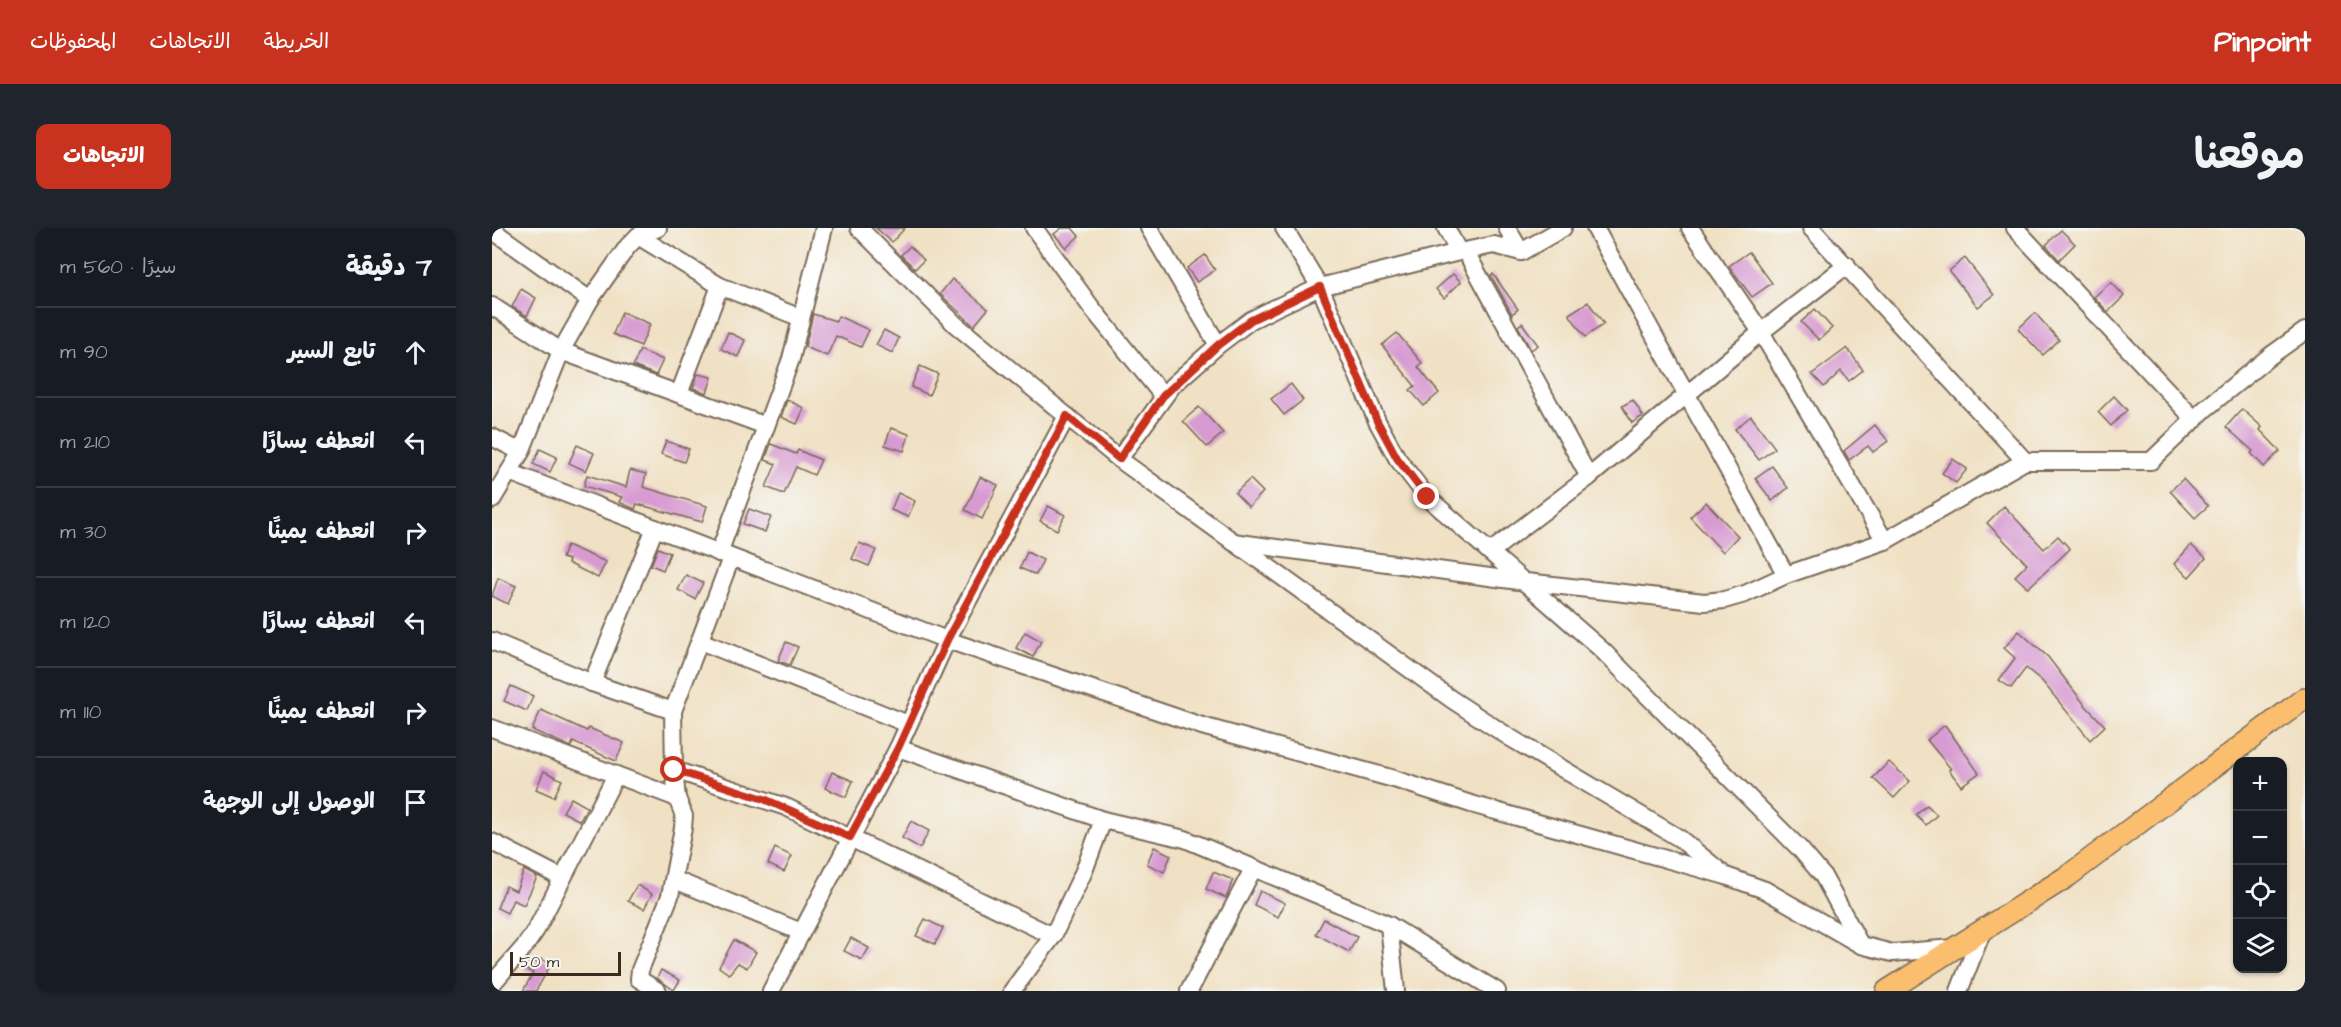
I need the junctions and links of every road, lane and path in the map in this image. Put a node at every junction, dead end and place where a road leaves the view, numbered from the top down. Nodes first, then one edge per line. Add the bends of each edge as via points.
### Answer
1 (658, 228) edge
2 (824, 228) edge
3 (858, 228) edge
4 (1034, 228) edge
5 (1149, 228) edge
6 (1284, 228) edge
7 (1446, 228) edge
8 (1507, 228) edge
9 (1563, 228) edge
10 (1595, 228) edge
11 (1690, 228) edge
12 (1811, 228) edge
13 (2014, 228) edge
14 (492, 230) edge
15 (638, 236) junction
16 (1462, 252) junction
17 (1521, 252) junction
18 (1847, 265) junction
19 (720, 286) junction
20 (1320, 287) junction
21 (590, 300) junction
22 (492, 306) edge
23 (801, 318) junction
24 (2305, 331) edge
25 (1761, 332) junction
26 (1218, 345) junction
27 (561, 351) junction
28 (1687, 392) junction
29 (679, 394) junction
30 (1163, 396) junction
31 (1067, 416) junction
32 (2194, 420) junction
33 (766, 426) junction
34 (492, 437) edge
35 (521, 452) junction
36 (1119, 459) junction
37 (2025, 461) junction
38 (509, 472) junction
39 (1589, 477) junction
40 (492, 500) edge
41 (655, 528) junction
42 (1885, 541) junction
43 (1233, 542) junction
44 (1490, 552) junction
45 (725, 556) junction
46 (1786, 575) junction
47 (1526, 582) junction
48 (947, 640) junction
49 (492, 641) edge
50 (700, 641) junction
51 (592, 683) junction
52 (2305, 698) edge
53 (673, 711) junction
54 (908, 724) junction
55 (492, 728) edge
56 (898, 748) junction
57 (674, 770) junction
58 (616, 775) junction
59 (676, 798) junction
60 (1103, 820) junction
61 (850, 837) junction
62 (492, 842) edge
63 (1253, 869) junction
64 (1726, 876) junction
65 (562, 879) junction
66 (675, 880) junction
67 (1389, 925) junction
68 (801, 932) junction
69 (1982, 932) junction
70 (1053, 936) junction
71 (1861, 945) junction
72 (1957, 948) junction
73 (493, 982) edge
74 (658, 991) edge
75 (771, 991) edge
76 (1012, 991) edge
77 (1189, 991) edge
78 (1396, 991) edge
79 (1497, 991) edge
80 (1887, 991) edge
81 (1959, 991) edge

1 - 15 street
2 - 23 street
3 - 31 street via 956,325
4 - 30 street
5 - 26 street
6 - 20 street
7 - 16 street
8 - 17 street
9 - 17 street
10 - 28 street
11 - 25 street
12 - 18 street
13 - 32 street
14 - 21 street
15 - 19 street
15 - 21 street
16 - 17 street via 1494,245
16 - 20 street
16 - 39 street
18 - 25 street
18 - 37 street
19 - 23 street
19 - 29 street
20 - 26 street via 1251,320
20 - 44 street via 1377,421 1397,458 1427,497
21 - 27 street
22 - 27 street
23 - 33 street via 791,359
24 - 32 street
25 - 28 street
25 - 42 street
26 - 30 street
27 - 29 street
27 - 35 street
28 - 39 street
28 - 46 street
29 - 33 street
30 - 36 street
31 - 36 street
31 - 48 street
32 - 37 street via 2151,461
33 - 45 street
34 - 35 street
35 - 38 street
36 - 43 street
37 - 42 street
38 - 40 street
38 - 41 street
39 - 44 street
41 - 45 street
41 - 51 street
42 - 46 street
43 - 47 street
43 - 64 street via 1451,699 1679,838
44 - 47 street
45 - 48 street
45 - 50 street
46 - 47 street via 1745,594 1704,602
47 - 71 street via 1602,650 1800,849 1823,876
48 - 54 street
48 - 64 street via 1202,726
49 - 51 street
50 - 53 street
50 - 54 street
51 - 53 street
52 - 69 main road via 2119,839
53 - 57 street
54 - 56 street
55 - 58 street
56 - 60 street
56 - 61 street
57 - 59 street
57 - 61 street via 764,799
58 - 59 street
58 - 65 street
59 - 66 street via 684,816
60 - 63 street via 1185,839
60 - 70 street
61 - 68 street
61 - 70 street
62 - 65 street
63 - 67 street
63 - 77 street
64 - 71 street via 1765,890
65 - 73 street via 536,930
66 - 68 street
66 - 74 street via 640,970 639,979
67 - 78 street
67 - 79 street
68 - 75 street
69 - 72 main road
69 - 81 street
70 - 76 street
71 - 72 street via 1892,952
72 - 80 main road

